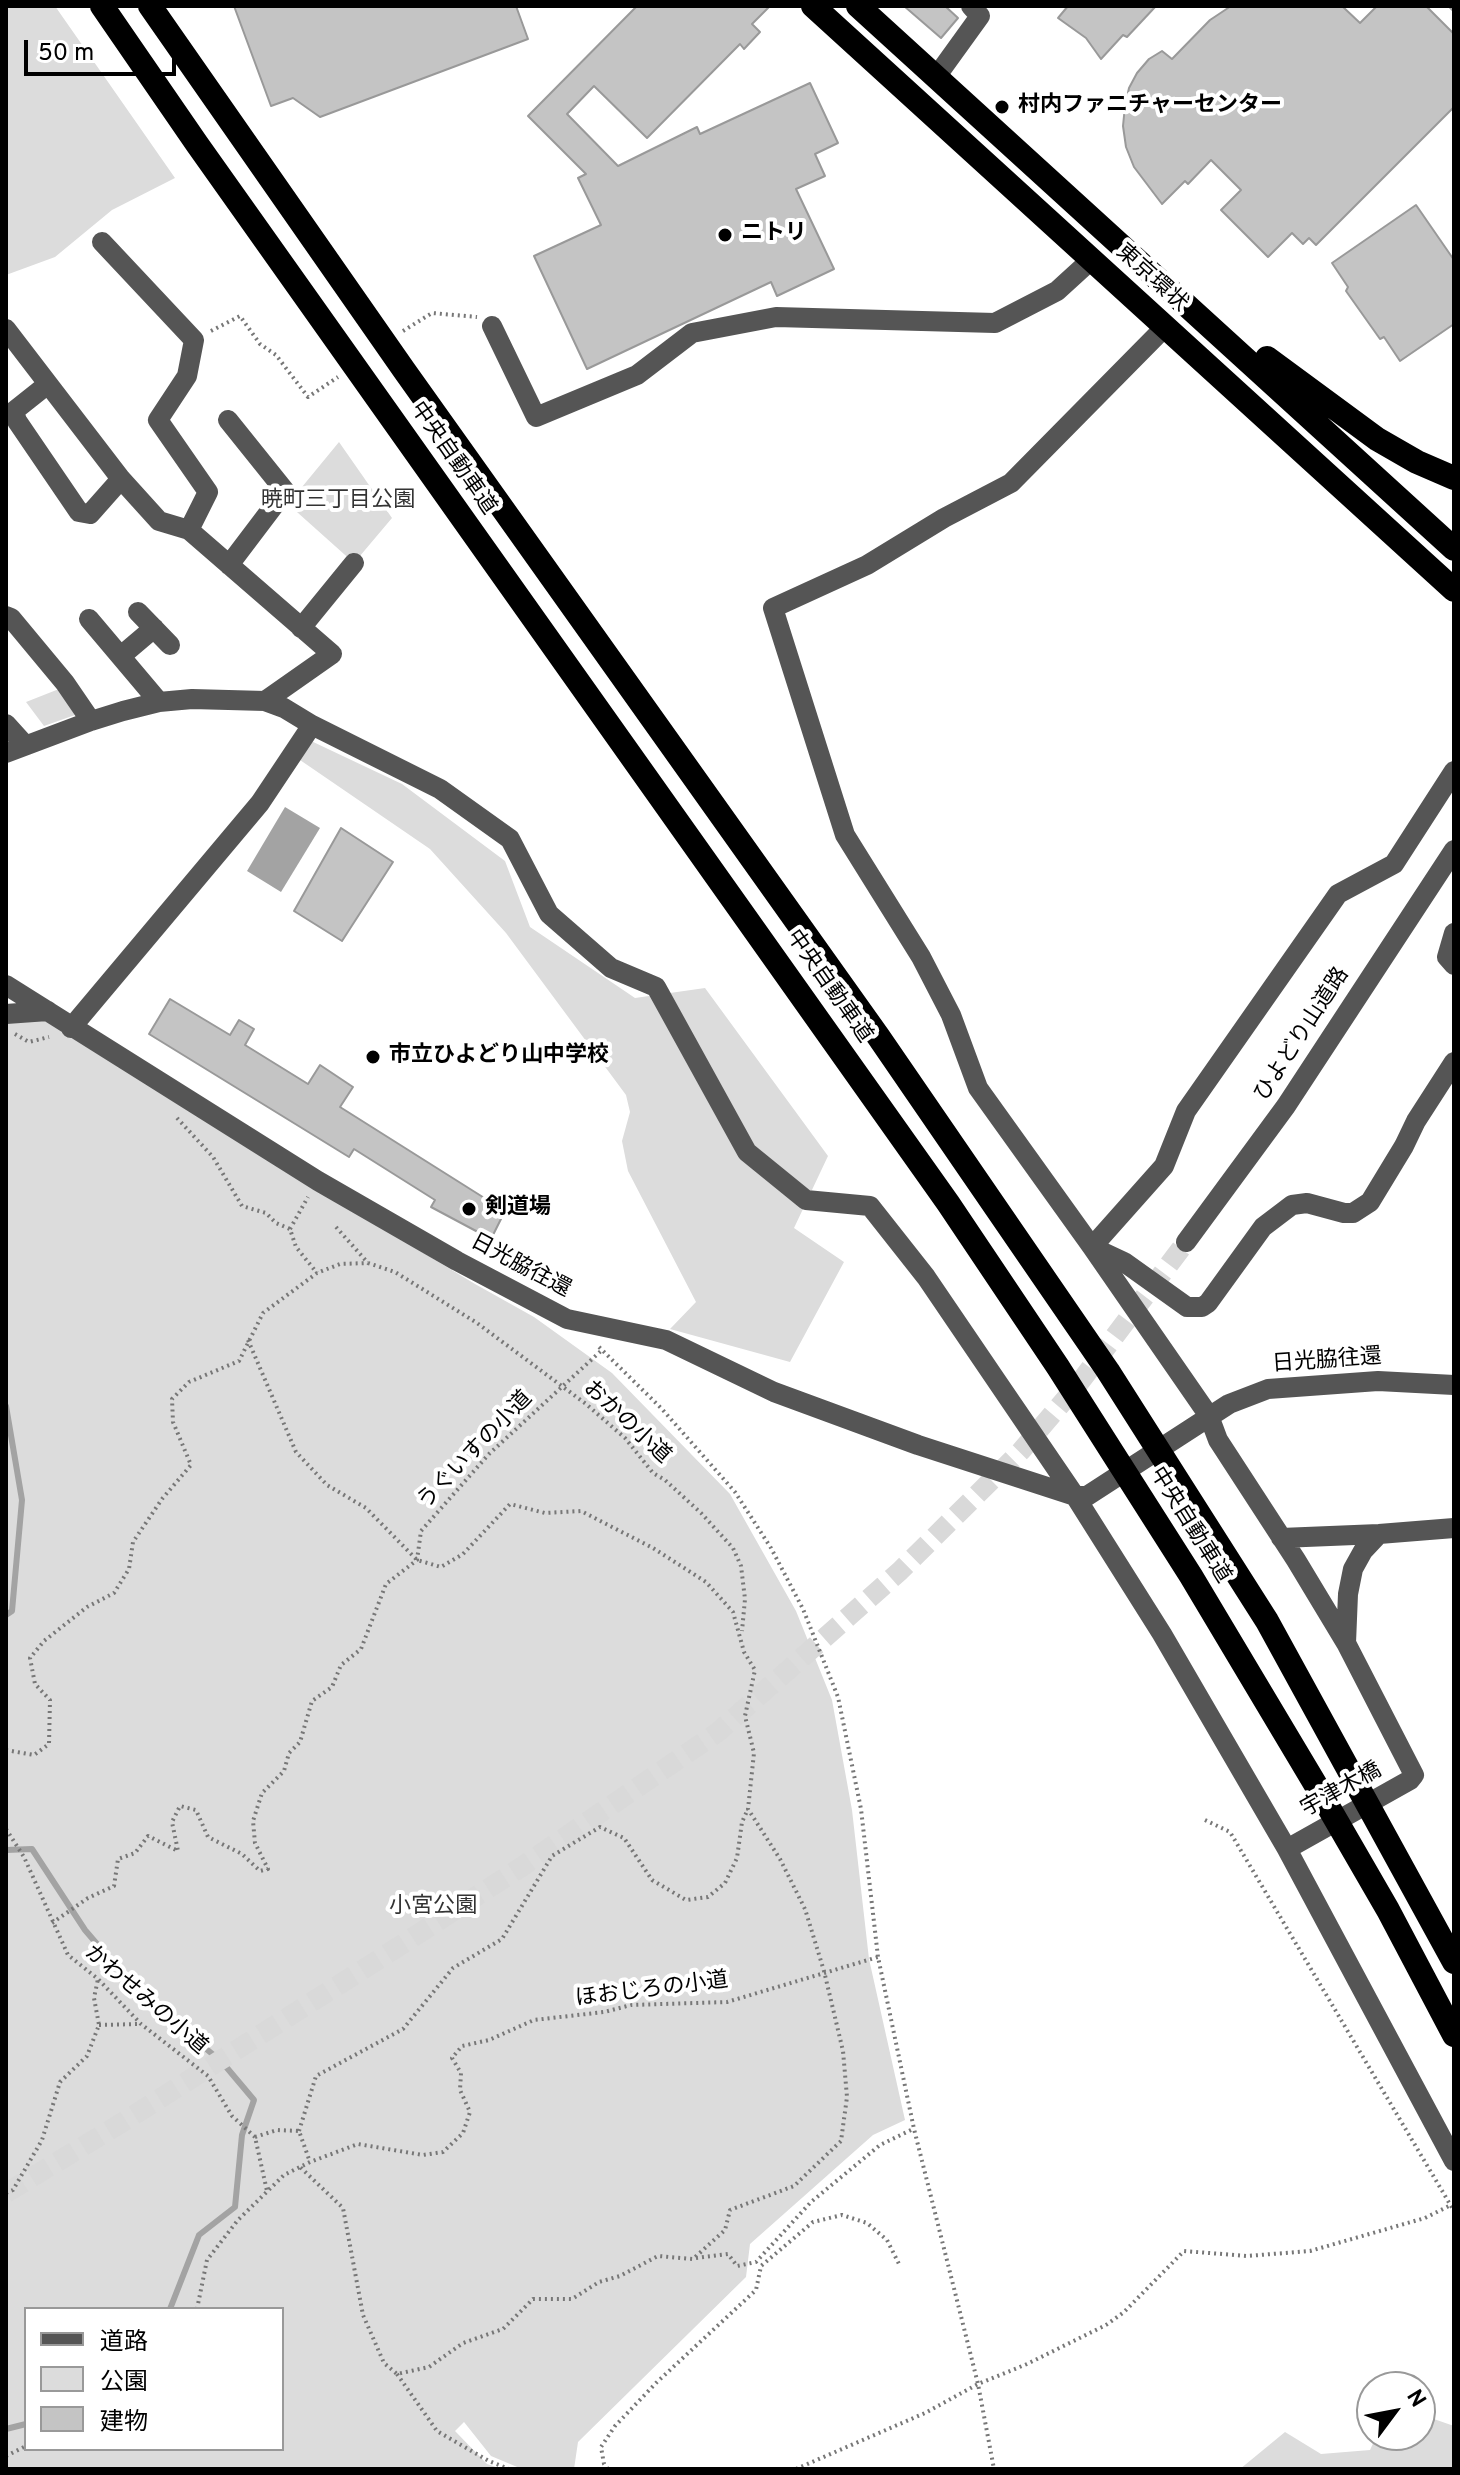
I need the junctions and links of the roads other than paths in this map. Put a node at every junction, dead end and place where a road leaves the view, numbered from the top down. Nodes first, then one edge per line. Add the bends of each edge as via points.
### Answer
1 (102, 6) edge
2 (150, 6) edge
3 (813, 6) edge
4 (858, 6) edge
5 (971, 6) edge
6 (936, 77) junction
7 (1087, 215) junction
8 (102, 242) dead end
9 (1091, 260) junction
10 (492, 326) road end
11 (1165, 327) junction
12 (6, 329) edge
13 (1232, 346) junction
14 (1215, 373) junction
15 (48, 384) junction
16 (228, 420) dead end
17 (1454, 478) edge
18 (121, 479) junction
19 (1391, 492) junction
20 (1376, 519) junction
21 (189, 530) junction
22 (1454, 549) edge
23 (354, 563) dead end
24 (229, 565) junction
25 (1454, 590) edge
26 (138, 612) dead end
27 (6, 616) edge
28 (89, 619) dead end
29 (154, 628) junction
30 (301, 628) junction
31 (170, 645) dead end
32 (121, 656) junction
33 (265, 701) junction
34 (159, 702) junction
35 (91, 721) junction
36 (6, 724) edge
37 (312, 725) junction
38 (15, 749) edge
39 (1454, 771) edge
40 (1454, 850) edge
41 (1454, 933) edge
42 (1454, 965) edge
43 (6, 985) edge
44 (48, 1011) junction
45 (6, 1014) edge
46 (71, 1028) junction
47 (1454, 1062) edge
48 (1186, 1242) tunnel mouth
49 (1092, 1247) junction
50 (1454, 1385) edge
51 (1202, 1422) junction
52 (1081, 1496) junction
53 (1454, 1528) edge
54 (1379, 1534) junction
55 (1281, 1538) junction
56 (1346, 1643) junction
57 (1377, 1820) junction
58 (1292, 1846) junction
59 (1454, 1947) edge
60 (1454, 1962) edge
61 (1454, 2035) edge
62 (1454, 2161) edge

1 - 61 highway, 中央自動車道 via 974,1240 1191,1576 1322,1794
2 - 57 highway, 中央自動車道 via 878,1036 1108,1371 1267,1621
3 - 9 highway, 東京環状
4 - 6 highway, 東京環状
5 - 6 street via 980,16
6 - 7 highway, 東京環状
7 - 13 highway, 東京環状
7 - 17 highway via 1337,412 1417,462
8 - 21 street via 194,340 187,376 158,420 208,492
9 - 10 street via 1057,291 995,323 776,317 692,333 637,375 536,417
9 - 11 highway, 東京環状
11 - 14 highway, 東京環状
11 - 49 street via 1011,483 867,565 773,608 845,835 921,957 951,1015 978,1088
12 - 15 street
13 - 14 highway via 1217,357
13 - 19 highway, 東京環状
14 - 20 highway, 東京環状
15 - 18 street
15 - 18 street via 14,411 79,512 90,514
16 - 24 street via 285,491
18 - 21 street via 159,521
19 - 20 highway via 1396,507 1392,517
19 - 22 highway, 東京環状
20 - 25 highway, 東京環状
21 - 24 street
23 - 30 street
24 - 30 street
26 - 29 street
27 - 35 street
28 - 32 street
29 - 31 street
29 - 32 street
30 - 33 street via 332,654
32 - 34 street
33 - 34 street
33 - 37 street
34 - 35 street
35 - 38 street
36 - 38 street
37 - 46 street via 260,803
37 - 52 street via 440,789 510,839 549,914 611,968 656,987 747,1152 806,1200 870,1206
39 - 49 street via 1394,864 1338,894 1186,1111 1164,1166
40 - 48 street, ひよどり山道路 via 1286,1106
41 - 42 street via 1447,957
43 - 44 street
44 - 45 street
44 - 46 street, 日光脇往還
46 - 52 street, 日光脇往還 via 318,1181 567,1319 666,1340 789,1397 918,1445
47 - 49 street via 1370,1202 1353,1213 1292,1205 1263,1227 1202,1307 1187,1307 1124,1262
49 - 51 street
50 - 51 street, 日光脇往還 via 1378,1381 1268,1389
51 - 52 street, 日光脇往還
51 - 55 street
52 - 58 street
53 - 54 street
54 - 55 street
54 - 56 street via 1353,1569
55 - 56 street
56 - 58 street, 宇津木橋 via 1414,1775
57 - 59 highway
57 - 60 highway, 中央自動車道
58 - 62 street

